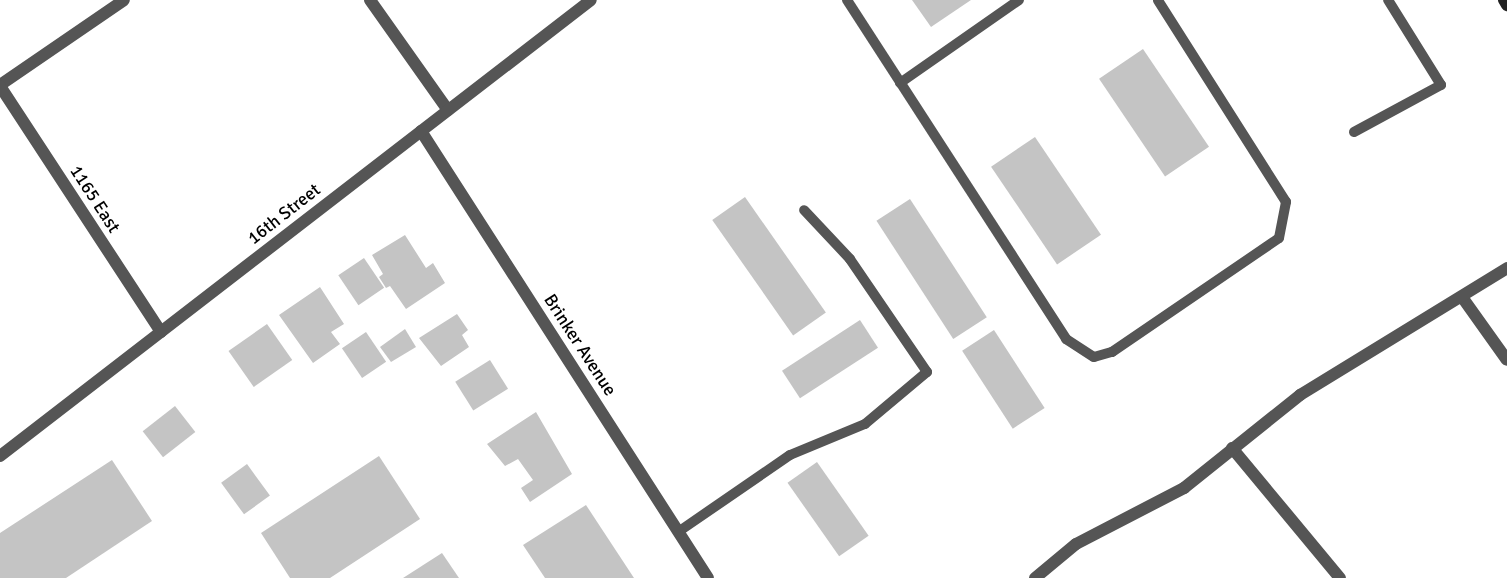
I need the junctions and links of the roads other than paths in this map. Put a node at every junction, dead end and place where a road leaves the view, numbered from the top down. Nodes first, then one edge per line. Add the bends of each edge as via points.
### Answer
1 (124, 0) edge
2 (370, 0) edge
3 (591, 0) edge
4 (847, 0) edge
5 (1019, 0) edge
6 (1158, 0) edge
7 (1388, 0) edge
8 (1504, 0) edge
9 (1507, 5) edge
10 (900, 83) junction
11 (0, 86) edge
12 (448, 110) junction
13 (421, 131) junction
14 (1354, 132) dead end
15 (804, 210) dead end
16 (1507, 268) edge
17 (1462, 297) junction
18 (161, 332) junction
19 (1507, 360) edge
20 (1232, 448) junction
21 (0, 456) edge
22 (678, 532) junction
23 (708, 578) edge
24 (1035, 578) edge
25 (1340, 578) edge

1 - 11 street
2 - 12 street
3 - 12 street, 16th Street
4 - 10 lane
5 - 10 lane
6 - 10 lane via 1286,202 1279,238 1112,352 1094,357 1066,339
7 - 14 lane via 1441,85
8 - 9 main road
11 - 18 street, 1165 East
12 - 13 street, 16th Street
13 - 18 street, 16th Street
13 - 22 street, Brinker Avenue
15 - 22 lane via 850,259 927,372 865,424 790,454
16 - 17 street
17 - 19 street
17 - 20 street via 1300,395
18 - 21 street, 16th Street
20 - 24 street via 1184,488 1076,544
20 - 25 street
22 - 23 street, Brinker Avenue

